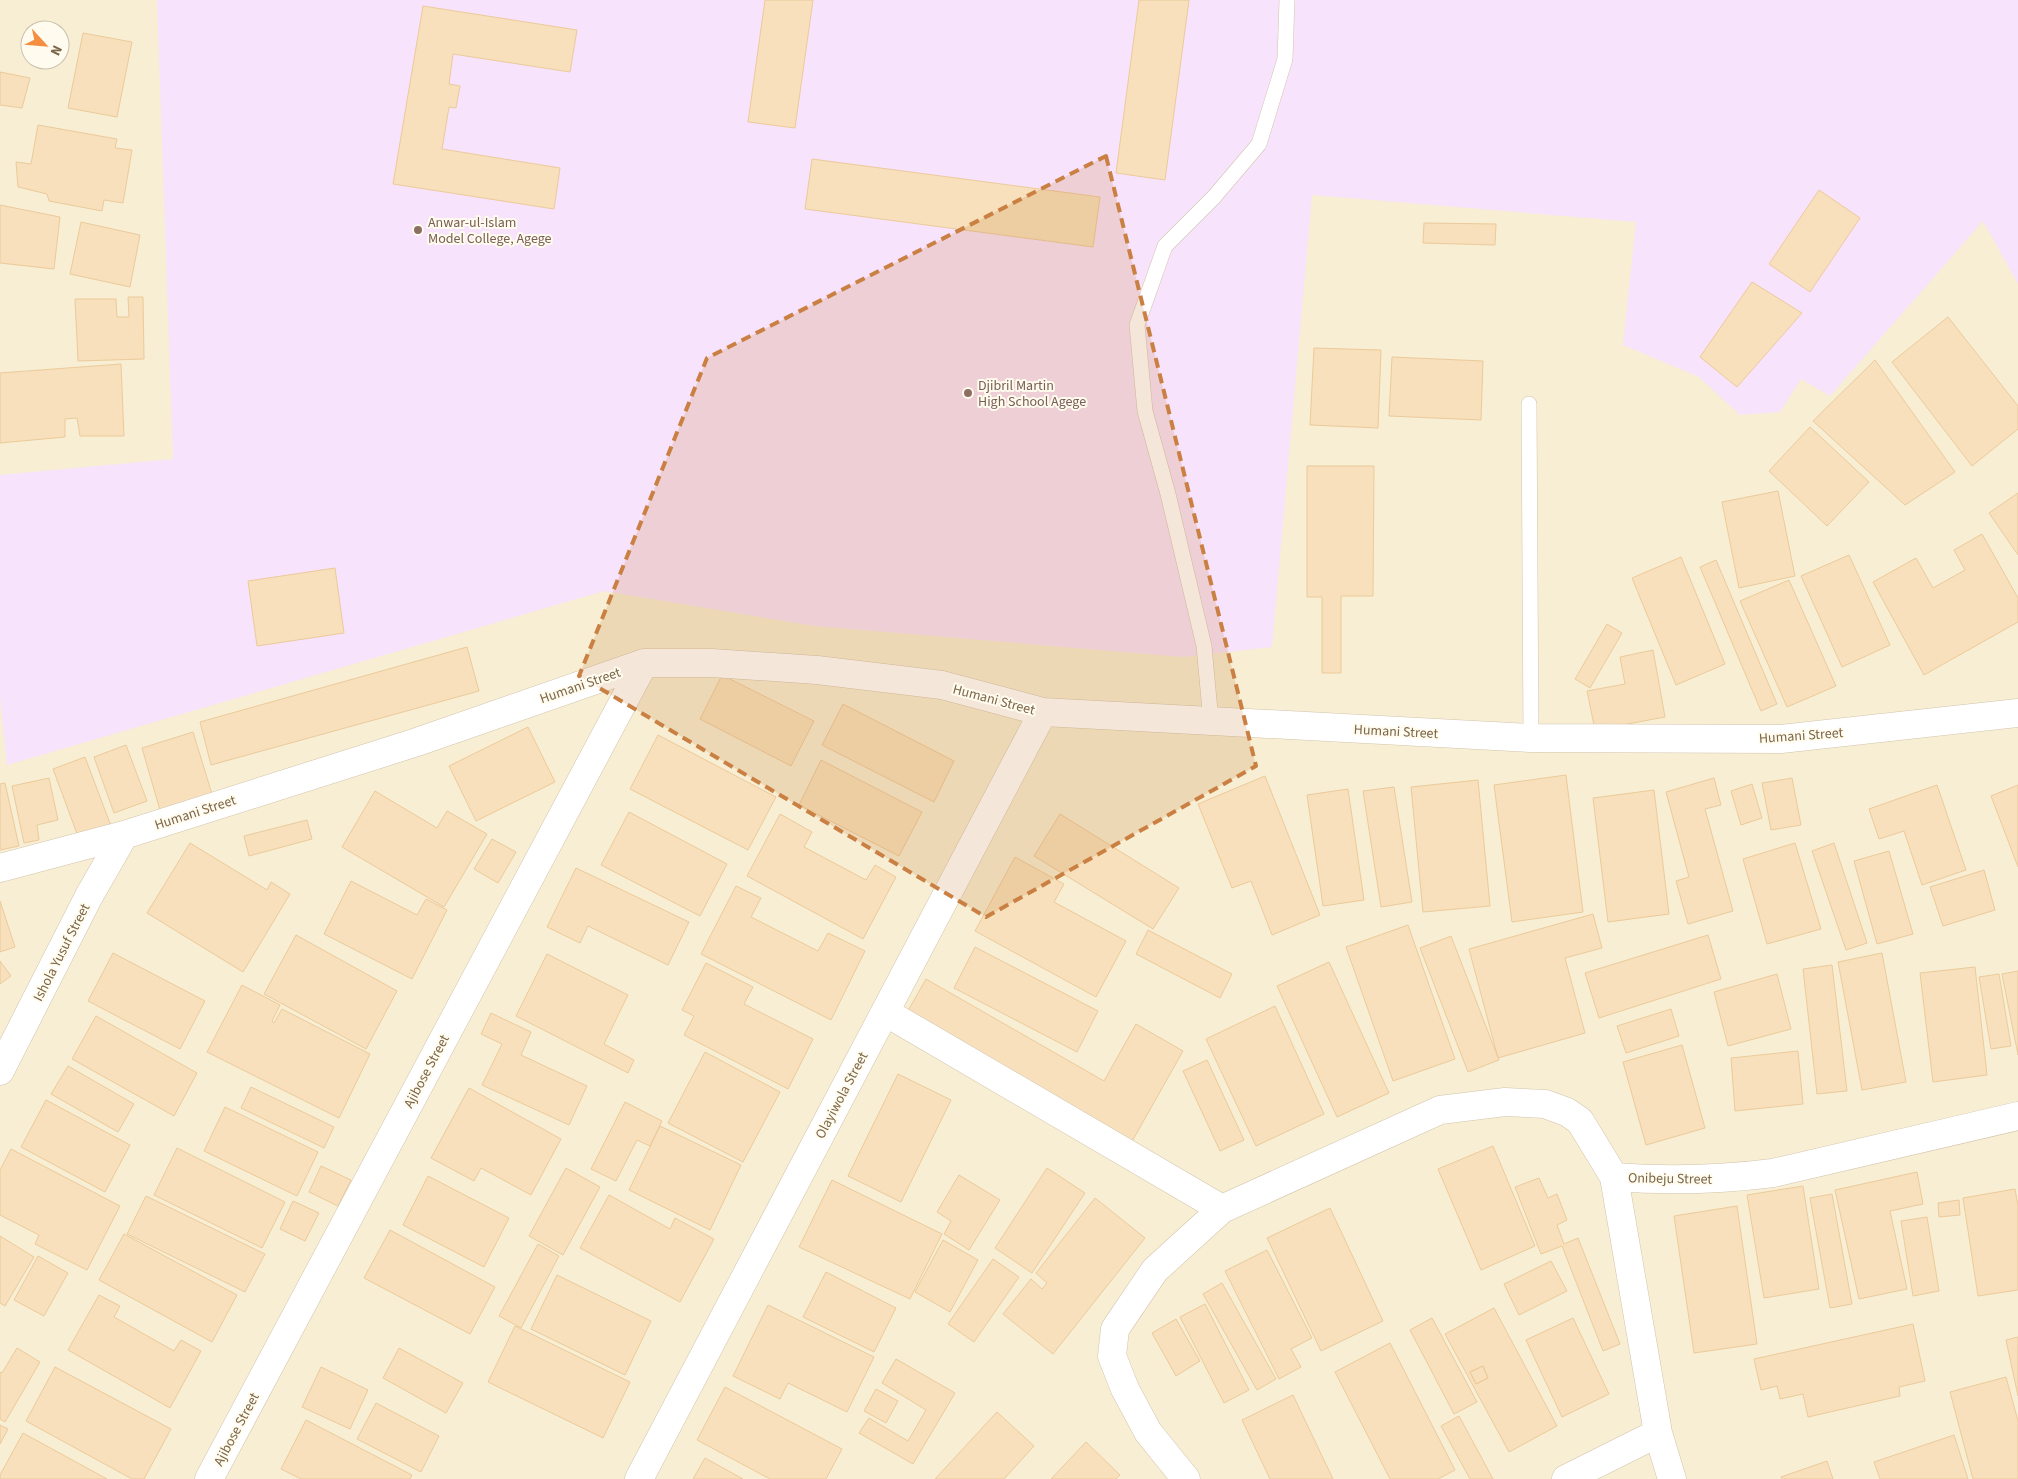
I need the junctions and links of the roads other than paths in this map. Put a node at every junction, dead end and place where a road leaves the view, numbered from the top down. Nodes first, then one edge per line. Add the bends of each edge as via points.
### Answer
1 (1287, 0) edge
2 (1529, 404) dead end
3 (644, 663) junction
4 (1043, 712) junction
5 (2018, 713) edge
6 (1211, 722) junction
7 (1531, 738) junction
8 (124, 835) junction
9 (0, 868) edge
10 (885, 1012) junction
11 (0, 1070) edge
12 (2018, 1116) edge
13 (1614, 1177) junction
14 (1222, 1209) junction
15 (1658, 1434) junction
16 (209, 1479) edge
17 (640, 1479) edge
18 (1186, 1479) edge
19 (1566, 1479) edge
20 (1672, 1479) edge

1 - 6 lane via 1285,59 1259,144 1214,197 1165,246 1137,325 1145,411 1204,646
2 - 7 lane
3 - 4 street, Humani Street via 817,670 923,682
3 - 8 street, Humani Street via 417,742
3 - 16 street, Ajibose Street
4 - 6 street, Humani Street
4 - 10 street, Olayiwola Street
5 - 7 street, Humani Street via 1781,739
6 - 7 street, Humani Street
8 - 9 street, Humani Street
8 - 11 street, Ishola Yusuf Street
10 - 14 street
10 - 17 street, Olayiwola Street
12 - 13 street, Onibeju Street via 1773,1173 1675,1181
13 - 14 street, Onibeju Street via 1580,1121 1567,1112 1545,1104 1505,1102 1440,1110
13 - 15 street
14 - 18 street, Onibeju Street via 1155,1270 1115,1329 1112,1356 1125,1389 1148,1432
15 - 19 street
15 - 20 street

